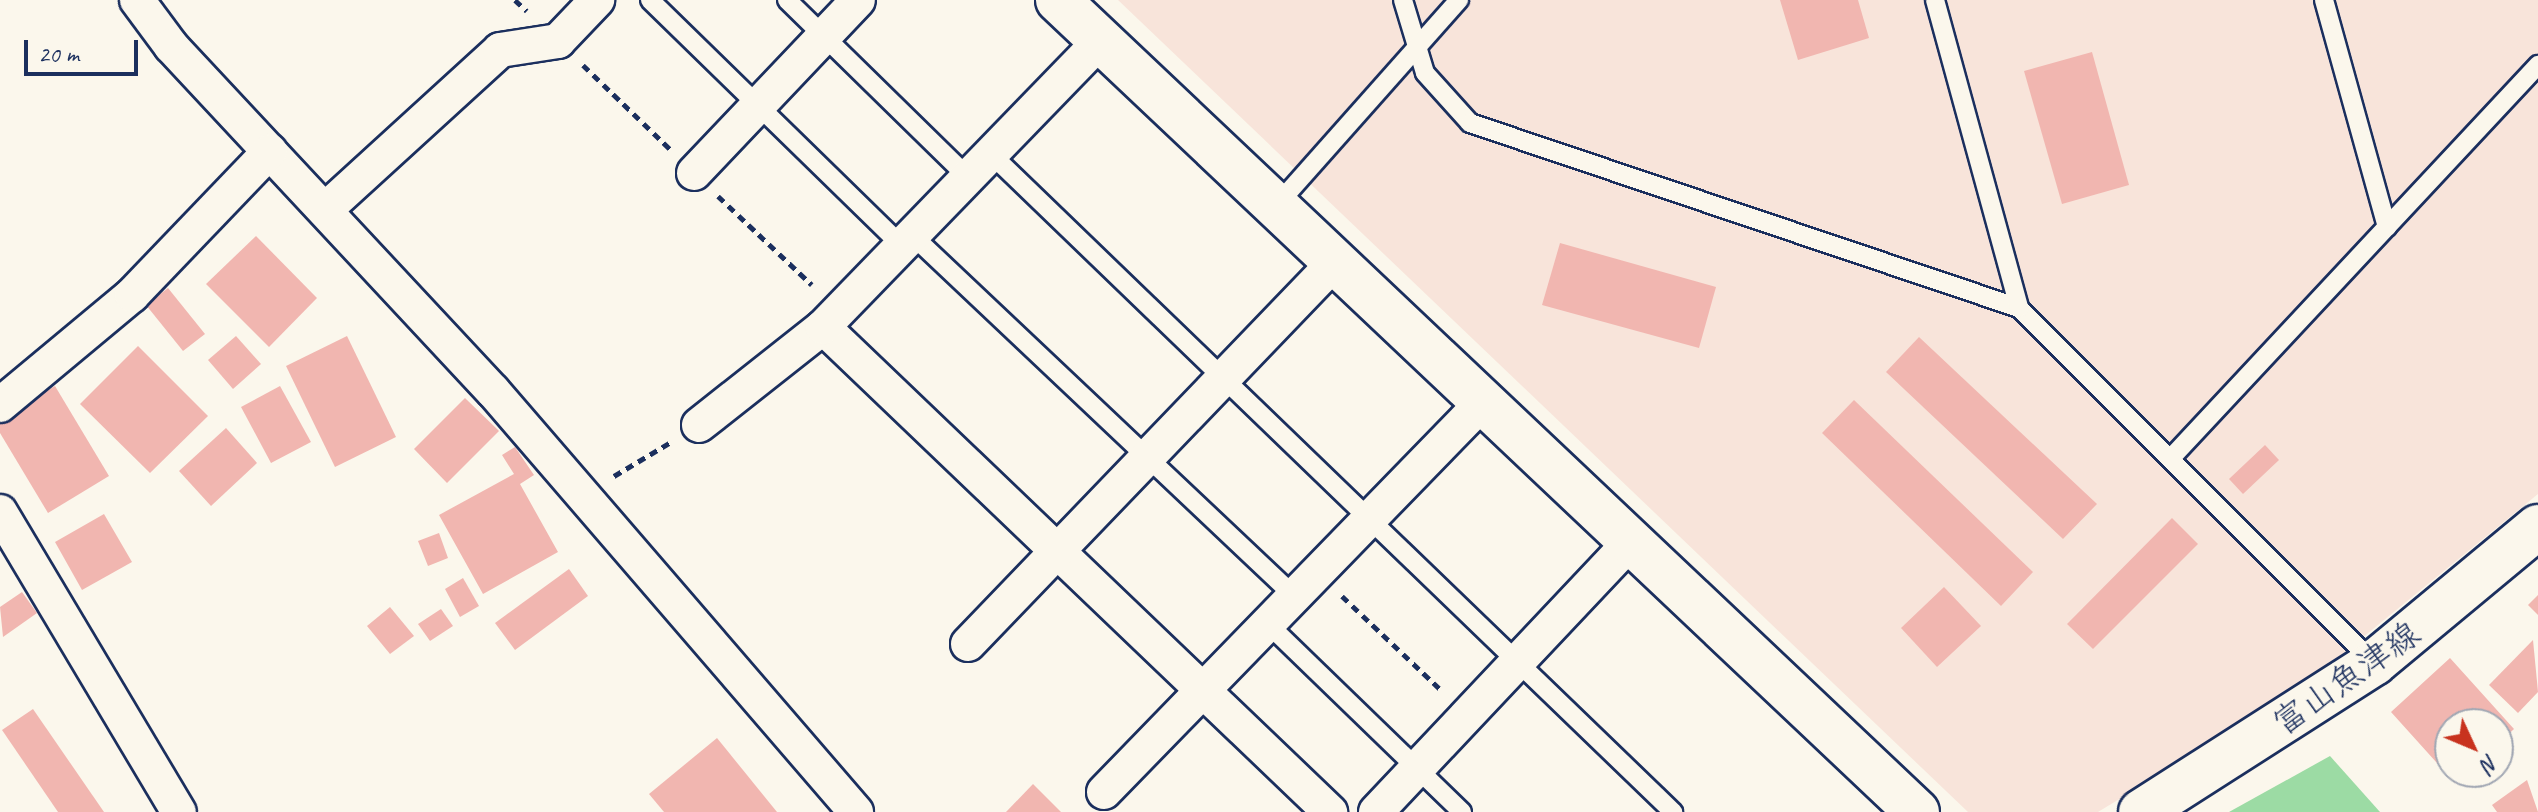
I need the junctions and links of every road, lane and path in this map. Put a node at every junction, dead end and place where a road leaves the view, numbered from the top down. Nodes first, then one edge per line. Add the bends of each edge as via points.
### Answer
1 (137, 0) edge
2 (597, 0) edge
3 (650, 0) edge
4 (787, 0) edge
5 (858, 0) edge
6 (1058, 0) edge
7 (1403, 0) edge
8 (1459, 0) edge
9 (1935, 0) edge
10 (2324, 0) edge
11 (824, 35) junction
12 (1101, 40) junction
13 (1416, 44) junction
14 (2538, 65) edge
15 (758, 106) junction
16 (270, 151) junction
17 (980, 166) junction
18 (694, 173) dead end
19 (1276, 206) junction
20 (325, 210) junction
21 (2387, 227) junction
22 (907, 240) junction
23 (1335, 262) junction
24 (2019, 308) junction
25 (823, 327) junction
26 (1226, 380) junction
27 (1483, 402) junction
28 (0, 405) edge
29 (699, 425) joint
30 (1150, 458) junction
31 (2171, 458) junction
32 (582, 496) junction
33 (0, 512) edge
34 (1367, 516) junction
35 (2538, 527) edge
36 (1631, 541) junction
37 (1057, 550) junction
38 (1304, 582) junction
39 (1266, 622) junction
40 (968, 644) dead end
41 (1517, 662) junction
42 (2374, 663) junction
43 (1202, 689) junction
44 (1467, 715) junction
45 (1417, 768) junction
46 (1104, 792) dead end
47 (179, 812) edge
48 (856, 812) edge
49 (1330, 812) edge
50 (1376, 812) edge
51 (1462, 812) edge
52 (1673, 812) edge
53 (1917, 812) edge
54 (2141, 812) edge

1 - 16 street
2 - 20 street via 558,41 500,50
3 - 15 lane
4 - 11 lane
5 - 11 street
6 - 12 street
7 - 13 lane
8 - 13 lane
9 - 24 lane
10 - 21 lane
11 - 15 street
11 - 17 lane
12 - 17 street
12 - 19 street
13 - 19 lane
13 - 24 lane via 1425,73 1470,123
14 - 21 lane
15 - 18 street
15 - 22 lane
16 - 20 street
16 - 28 street via 132,295
17 - 22 street
17 - 26 lane
19 - 23 street
20 - 32 street
21 - 31 lane
22 - 25 street
22 - 30 lane
23 - 26 street
23 - 27 street
24 - 31 lane
25 - 29 street
25 - 37 street
26 - 30 street
26 - 34 lane
27 - 34 street
27 - 36 street
29 - 32 path
30 - 37 street
30 - 38 lane
31 - 42 lane
32 - 48 street
33 - 47 street
34 - 38 street
34 - 41 lane
35 - 42 street, 富山魚津線
36 - 41 street
36 - 53 street
37 - 40 street
37 - 43 street
38 - 39 street
38 - 44 path
39 - 43 street
39 - 45 lane
41 - 44 street
41 - 52 lane
42 - 54 street, 富山魚津線
43 - 46 street
43 - 49 street
44 - 45 street
45 - 50 street
45 - 51 lane

